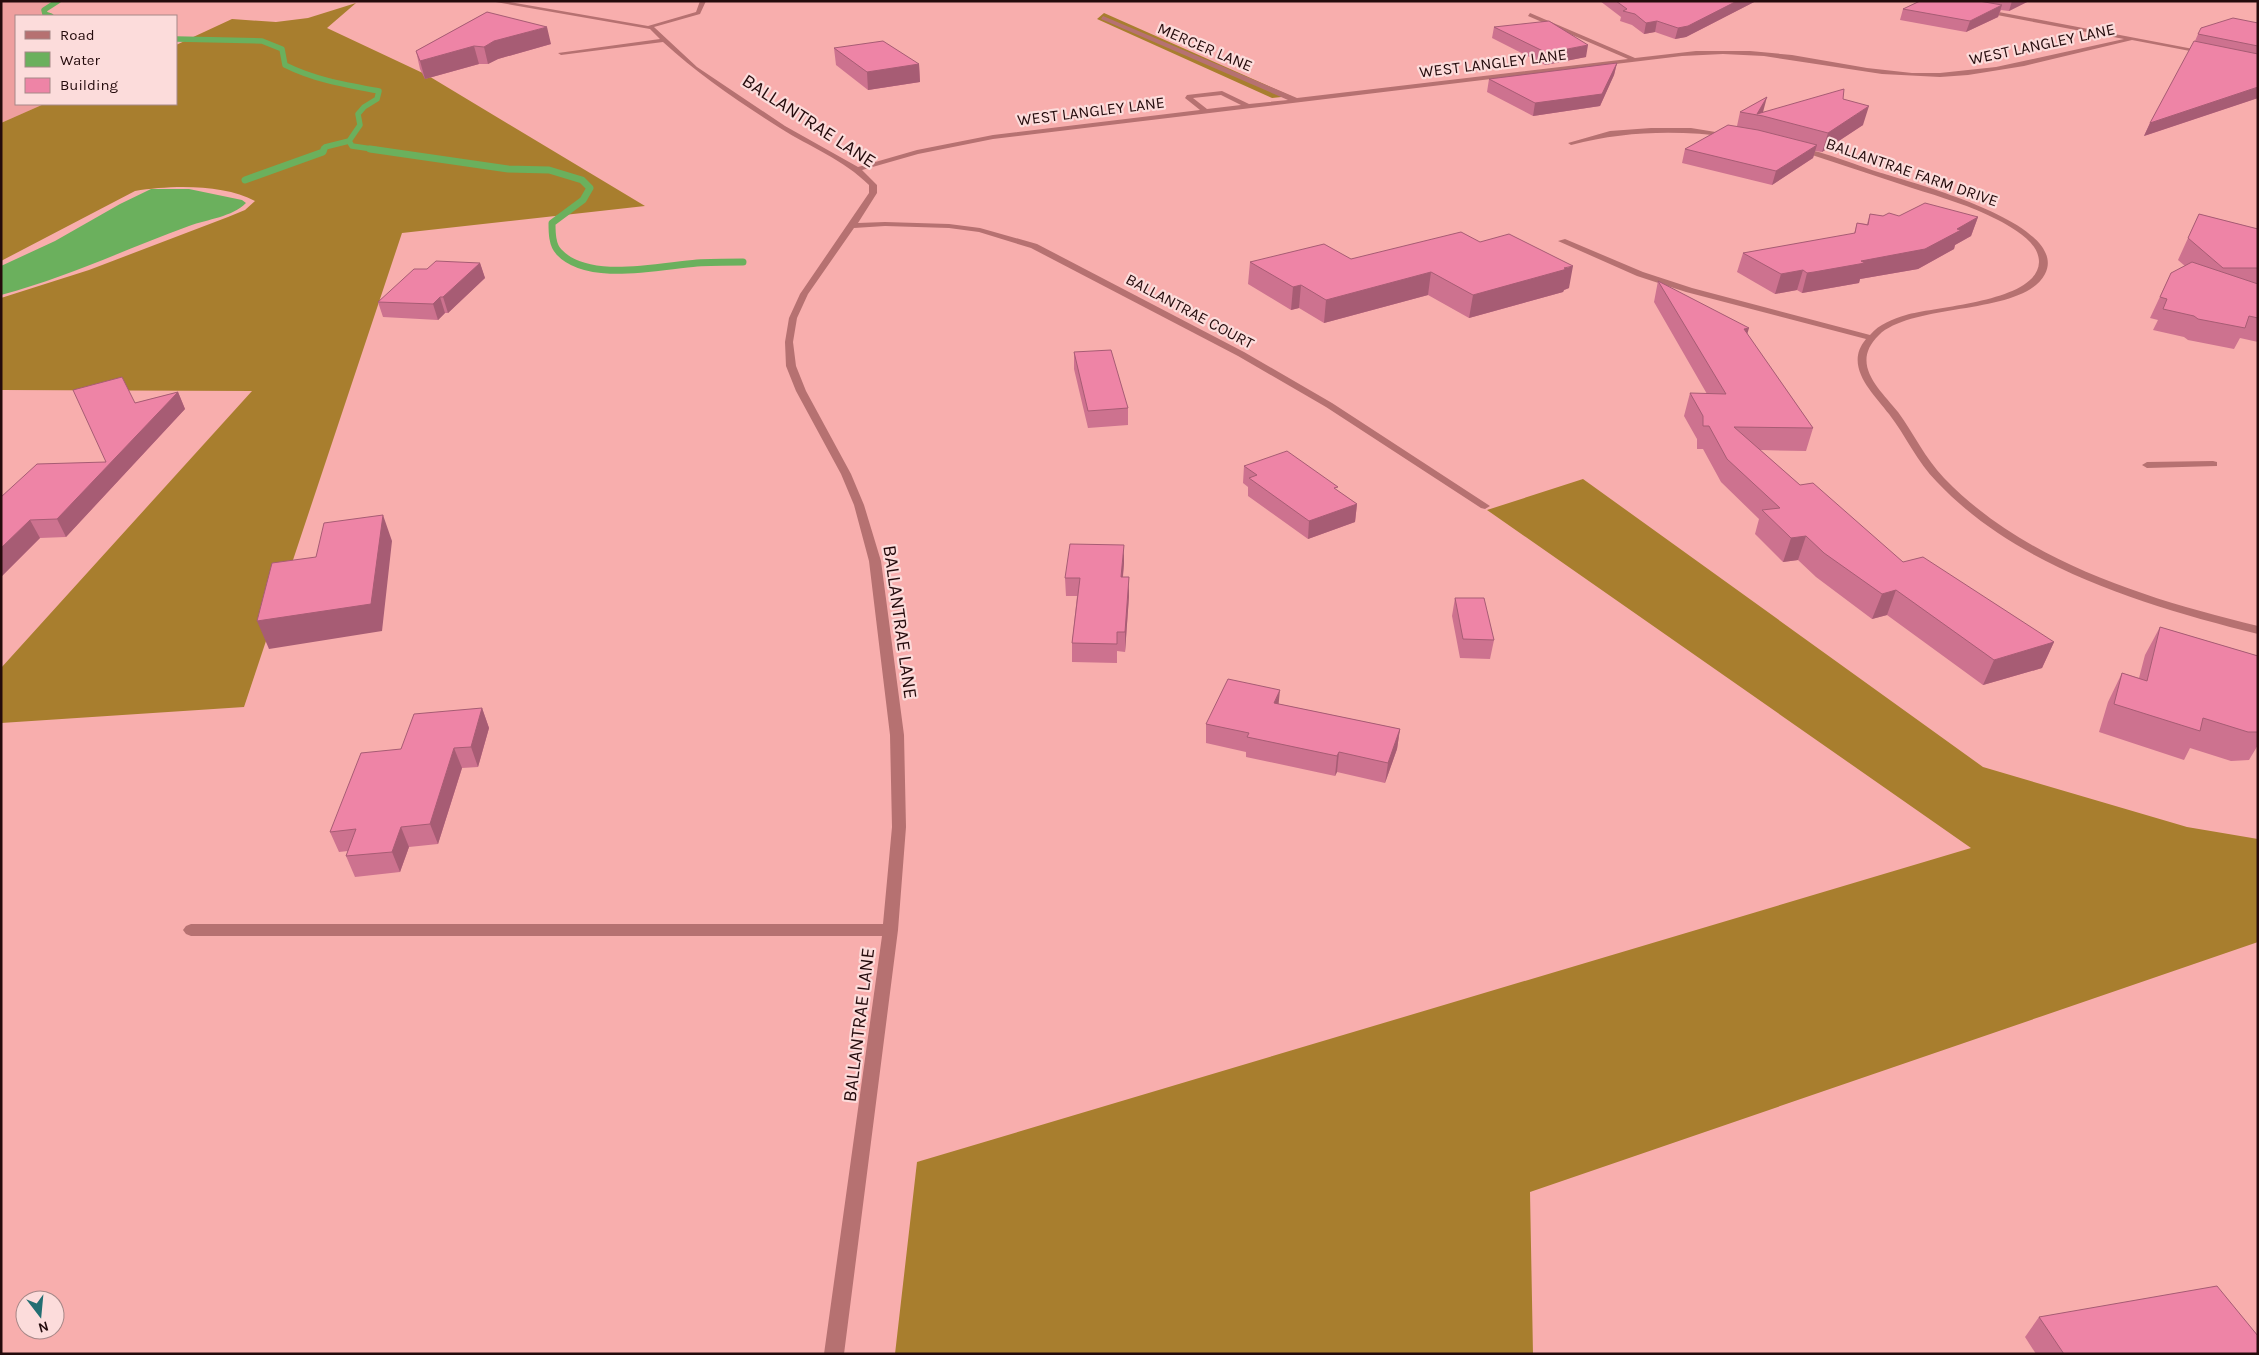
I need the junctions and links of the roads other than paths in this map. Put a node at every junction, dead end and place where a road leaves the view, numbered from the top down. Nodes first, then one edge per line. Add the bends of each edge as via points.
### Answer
1 (492, 1) edge
2 (704, 1) edge
3 (1976, 10) edge
4 (1530, 15) dead end
5 (1103, 18) dead end
6 (648, 27) junction
7 (2133, 38) junction
8 (665, 41) junction
9 (561, 53) dead end
10 (2210, 53) edge
11 (1635, 60) junction
12 (1297, 101) junction
13 (1247, 106) junction
14 (1205, 111) junction
15 (1743, 136) edge
16 (1571, 144) dead end
17 (1786, 146) edge
18 (857, 169) junction
19 (852, 226) junction
20 (1562, 241) dead end
21 (1871, 338) junction
22 (2213, 464) dead end
23 (2147, 465) dead end
24 (1485, 506) dead end
25 (2258, 630) edge
26 (191, 930) dead end
27 (890, 930) junction
28 (834, 1354) edge

1 - 6 street
2 - 6 street via 698,13
3 - 7 street
4 - 11 street
5 - 12 street, MERCER LANE
6 - 8 street, BALLANTRAE LANE
7 - 10 street
7 - 11 street, WEST LANGLEY LANE via 1961,75 1882,72 1792,57 1743,53 1698,53
8 - 9 street
8 - 18 street, BALLANTRAE LANE via 694,68 731,94
11 - 12 street, WEST LANGLEY LANE
12 - 13 street, WEST LANGLEY LANE
13 - 14 street, WEST LANGLEY LANE
13 - 14 street via 1222,93 1187,97
14 - 18 street, WEST LANGLEY LANE via 993,137 917,152
15 - 16 street via 1687,130 1634,130
17 - 21 street, BALLANTRAE FARM DRIVE via 1989,212 2029,237 2040,250 2044,261 2042,273 2026,288 1985,302 1896,321
18 - 19 street, BALLANTRAE LANE via 873,185 873,193
19 - 24 street, BALLANTRAE COURT via 949,226 1034,246 1241,354 1329,405
19 - 27 street, BALLANTRAE LANE via 804,294 793,318 789,342 791,366 860,505 875,561 897,735 899,827
20 - 21 street via 1640,274 1689,290
21 - 25 street via 1862,353 1862,369 1870,386 1942,482 1972,509 2012,536 2104,582 2163,604
22 - 23 street
26 - 27 street
27 - 28 street, BALLANTRAE LANE

